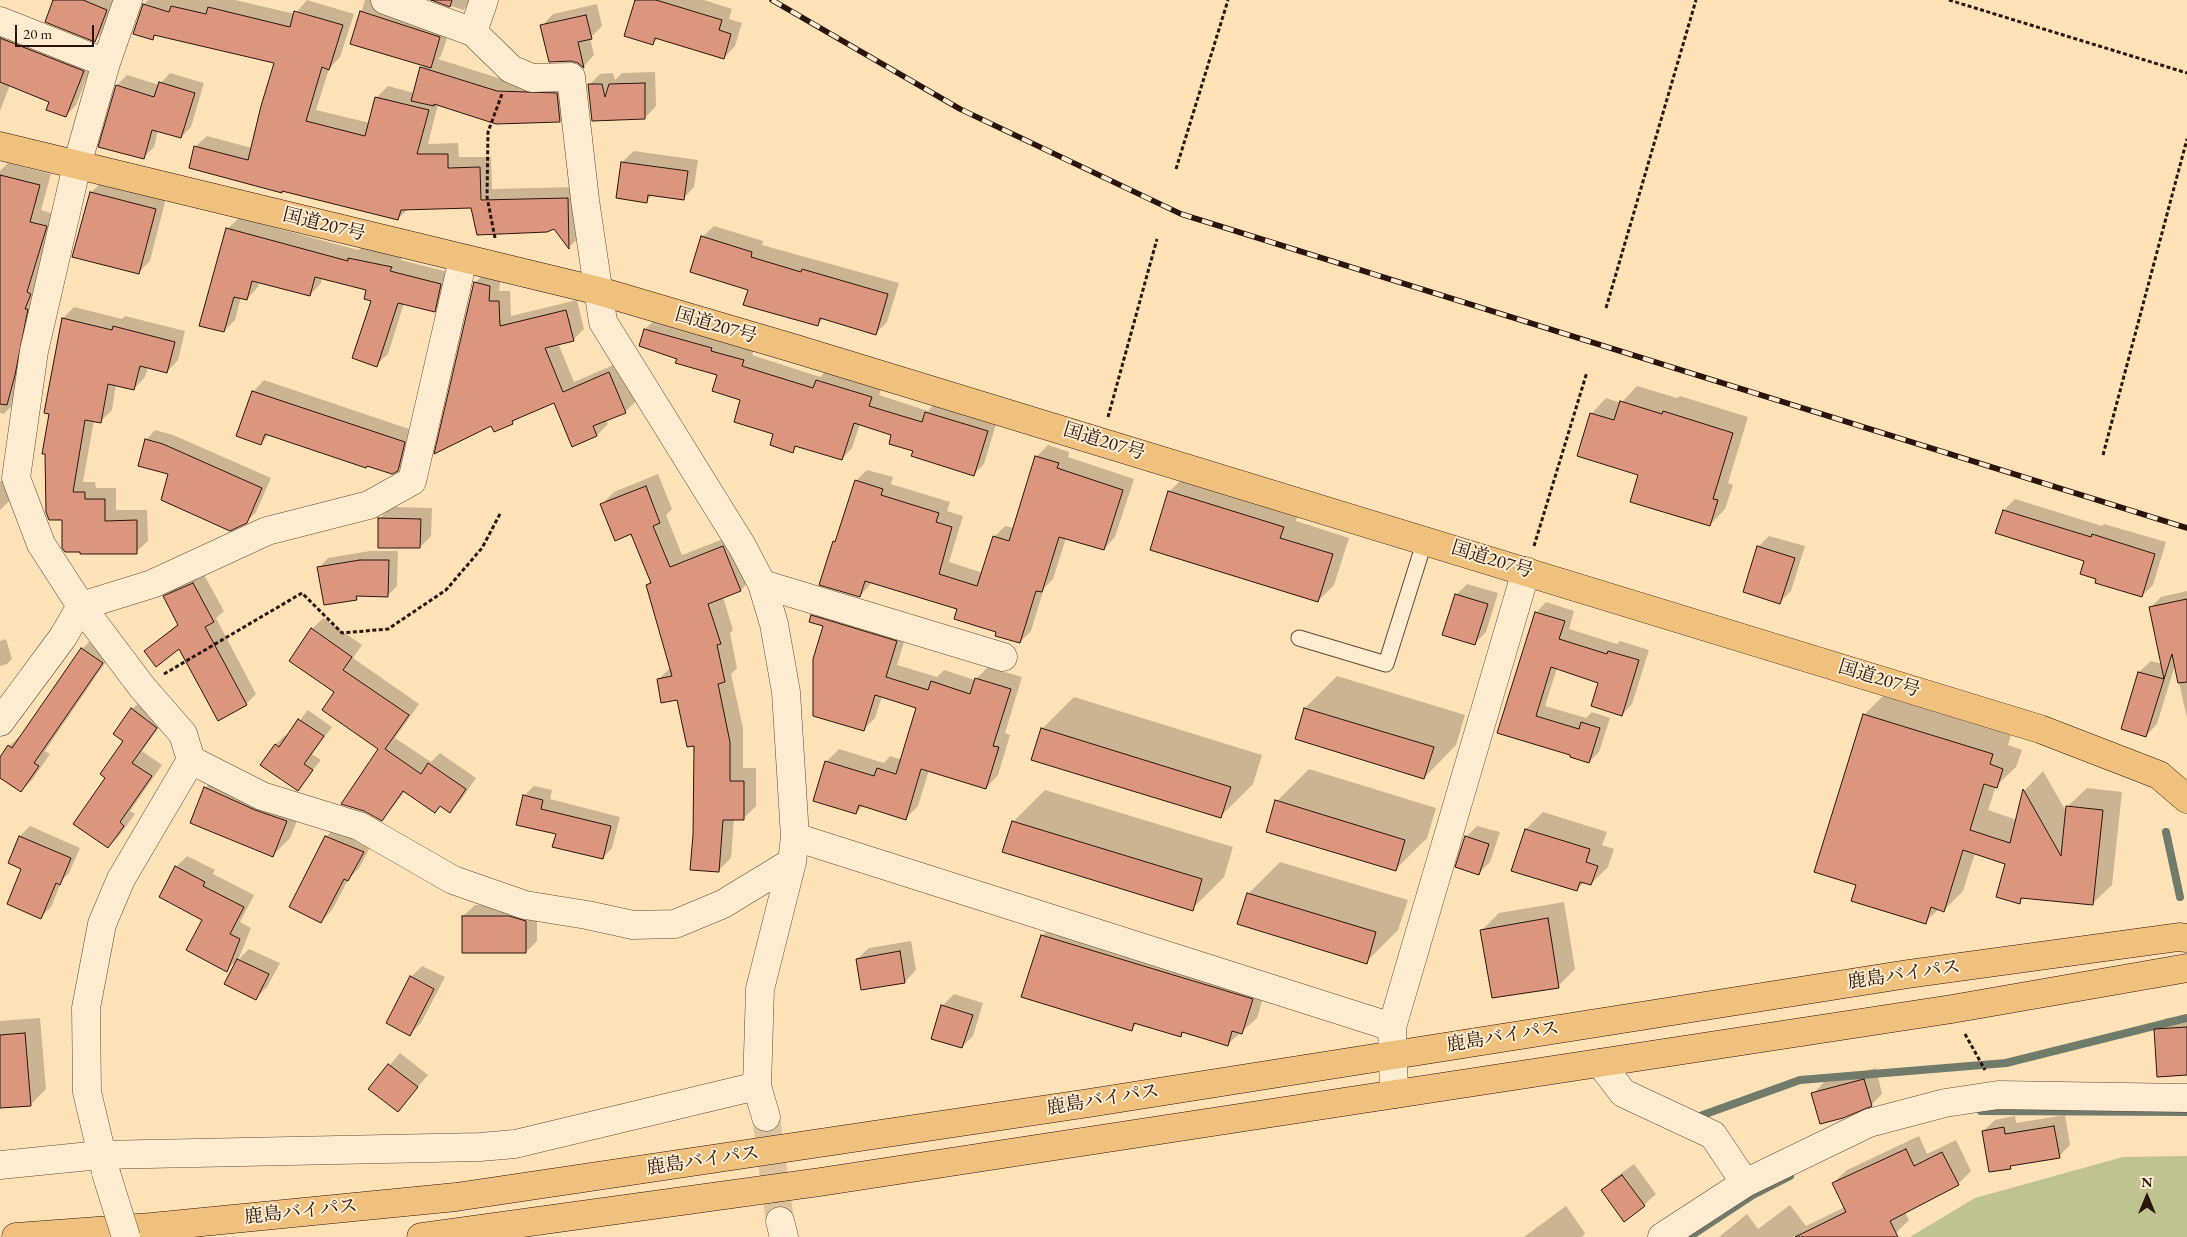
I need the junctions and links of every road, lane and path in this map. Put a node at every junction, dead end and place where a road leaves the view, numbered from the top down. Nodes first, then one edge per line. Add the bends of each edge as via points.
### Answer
1 (128, 0) edge
2 (385, 0) edge
3 (484, 0) edge
4 (1228, 0) edge
5 (1696, 0) edge
6 (1949, 0) edge
7 (0, 22) edge
8 (473, 32) junction
9 (106, 63) junction
10 (510, 69) junction
11 (2187, 73) edge
12 (2187, 139) edge
13 (0, 146) edge
14 (77, 165) junction
15 (1176, 169) dead end
16 (1157, 239) dead end
17 (463, 258) junction
18 (501, 268) junction
19 (599, 291) junction
20 (1606, 308) dead end
21 (1587, 372) dead end
22 (1101, 441) junction
23 (2103, 455) dead end
24 (8, 477) edge
25 (501, 512) dead end
26 (1425, 540) junction
27 (1526, 571) junction
28 (762, 584) junction
29 (81, 606) junction
30 (1299, 638) dead end
31 (1003, 657) dead end
32 (142, 687) junction
33 (0, 722) edge
34 (191, 760) junction
35 (2187, 799) edge
36 (794, 849) junction
37 (2187, 938) edge
38 (2187, 968) edge
39 (1392, 1027) junction
40 (1393, 1054) junction
41 (1979, 1059) dead end
42 (1600, 1063) junction
43 (1984, 1070) dead end
44 (757, 1086) junction
45 (1394, 1094) junction
46 (2187, 1098) edge
47 (766, 1117) tunnel mouth
48 (103, 1164) junction
49 (0, 1165) edge
50 (1745, 1183) junction
51 (16, 1237) edge
52 (126, 1237) edge
53 (422, 1237) edge
54 (1662, 1237) edge

1 - 9 street
2 - 8 street
3 - 8 street
4 - 15 path
5 - 20 path
6 - 11 path
7 - 9 street
8 - 10 street
9 - 14 street
10 - 18 path via 488,132 487,197
10 - 19 street via 532,78 571,77 584,200
12 - 23 path
13 - 14 highway, 国道207号
14 - 17 highway, 国道207号
14 - 24 street
16 - 22 path
17 - 18 highway, 国道207号
17 - 29 street via 412,481 369,505 267,531 152,584
18 - 19 highway, 国道207号
19 - 22 highway, 国道207号
19 - 28 street via 602,322 742,546
21 - 27 path
22 - 26 highway, 国道207号
24 - 29 street via 41,544
25 - 32 path via 482,548 446,590 388,629 342,633 302,593
26 - 27 highway, 国道207号
26 - 30 lane via 1386,664
27 - 35 highway, 国道207号 via 2040,729 2159,774
27 - 39 street
28 - 31 street
28 - 36 street via 774,624 786,692
29 - 32 street
29 - 33 street via 63,637
32 - 34 street via 183,734
34 - 36 street via 262,796 359,826 453,880 525,905 633,925 676,924 723,904
34 - 48 street via 121,879 102,924 86,1008 87,1092
36 - 39 street
36 - 44 street via 760,989
37 - 40 highway, 鹿島バイパス via 1908,974
38 - 42 highway, 鹿島バイパス via 1952,1009
39 - 40 street
40 - 45 street
40 - 51 highway, 鹿島バイパス via 1089,1103 456,1196 152,1227
41 - 43 path
42 - 45 highway, 鹿島バイパス
42 - 50 street via 1623,1093 1713,1135
44 - 47 street
44 - 48 street via 515,1144
45 - 53 highway, 鹿島バイパス via 820,1182
46 - 50 street via 1998,1095 1945,1103 1869,1123
48 - 49 street
48 - 52 street, bridge
50 - 54 street

